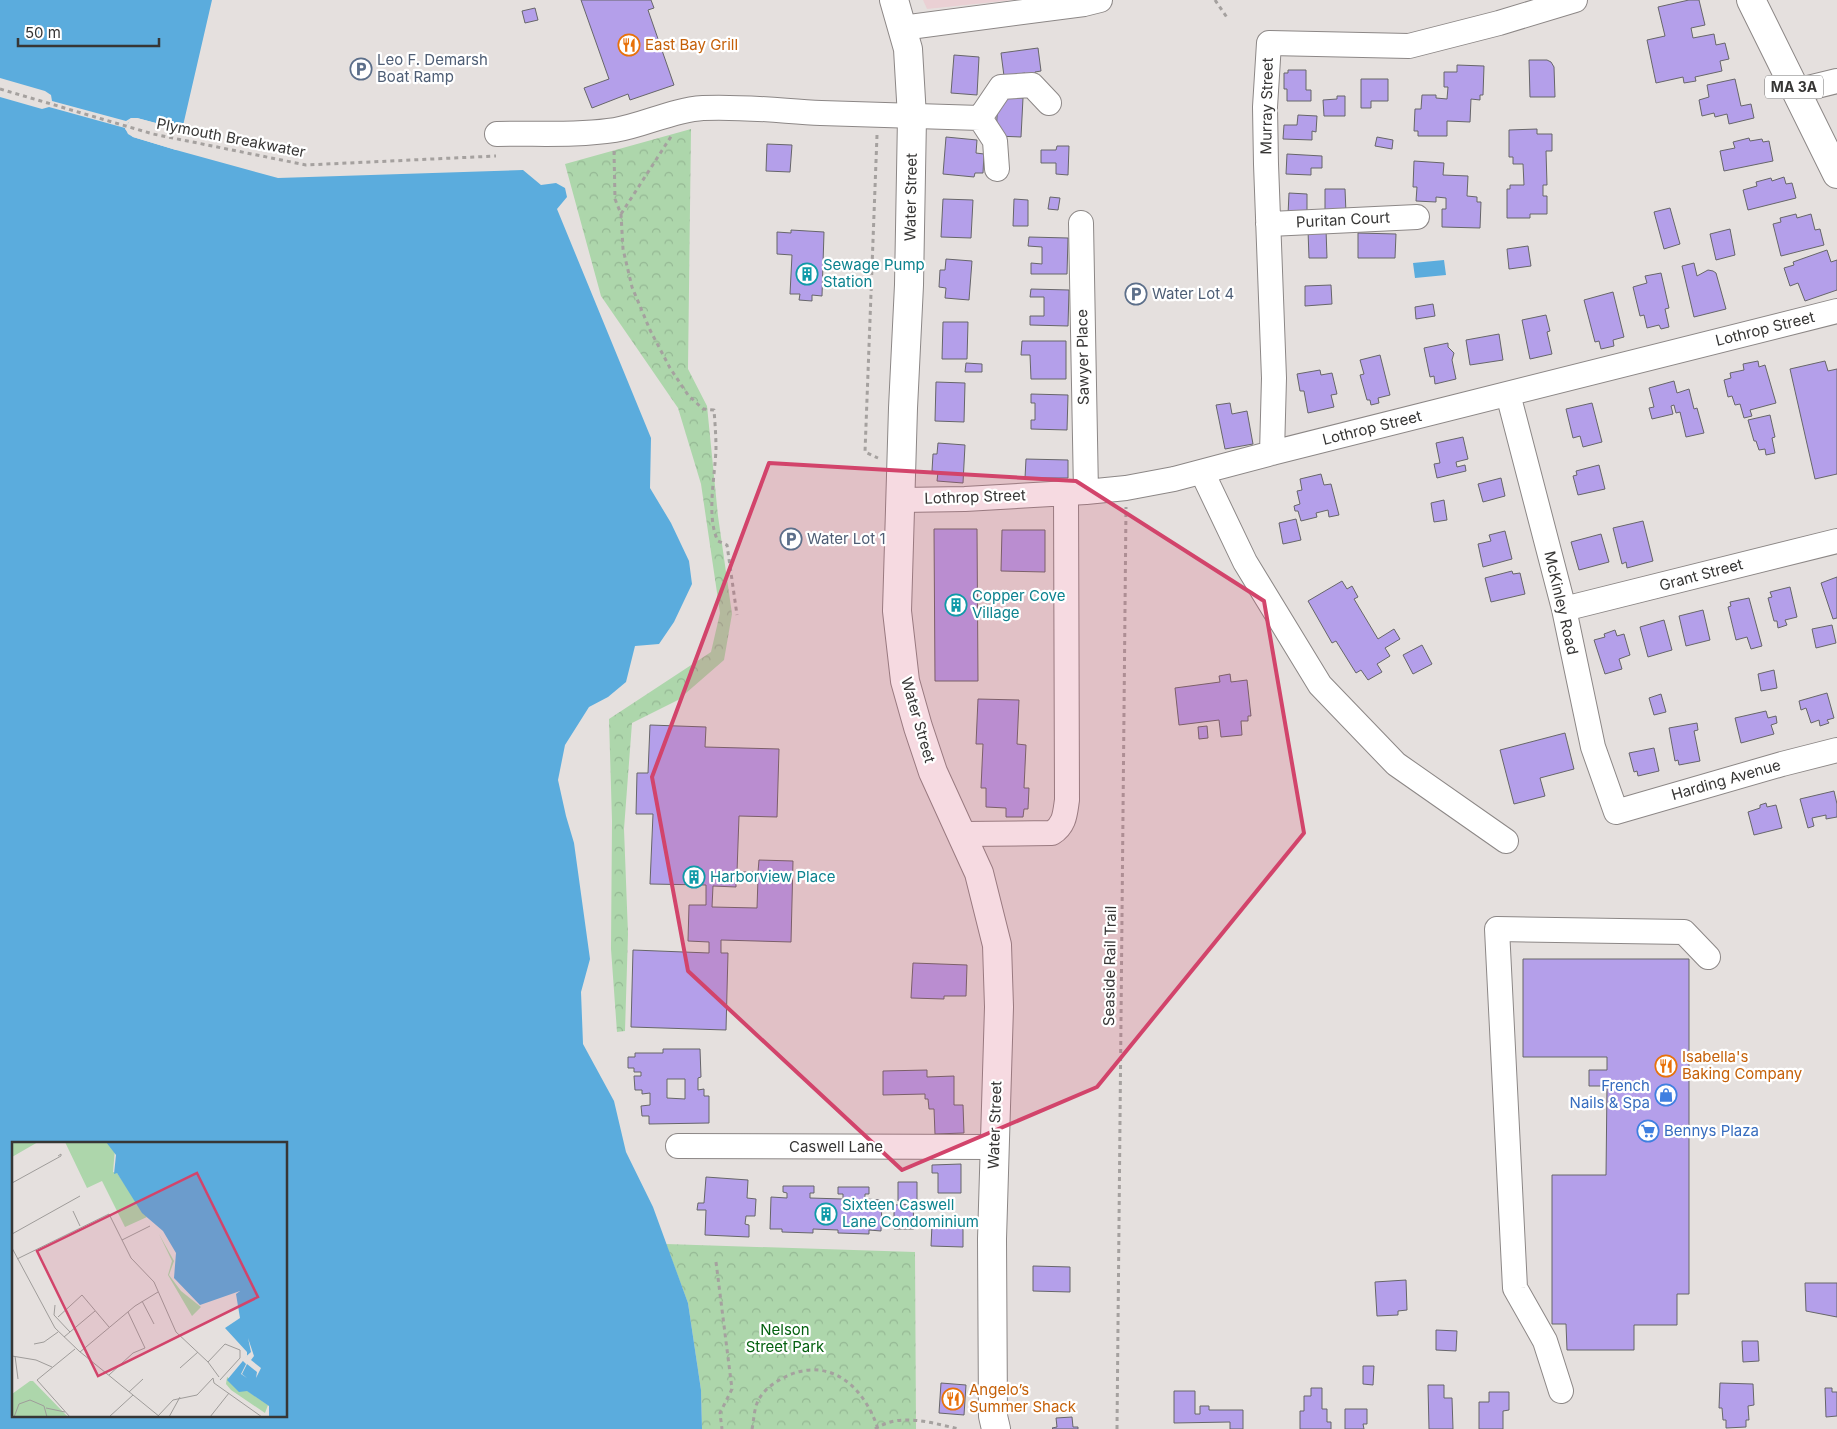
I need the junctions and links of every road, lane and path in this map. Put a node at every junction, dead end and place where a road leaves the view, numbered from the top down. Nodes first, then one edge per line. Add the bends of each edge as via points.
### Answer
1 (894, 0) edge
2 (1100, 0) edge
3 (1215, 0) edge
4 (1575, 0) edge
5 (1751, 0) edge
6 (1228, 20) dead end
7 (902, 28) junction
8 (1837, 81) edge
9 (0, 89) edge
10 (1796, 91) junction
11 (1049, 103) dead end
12 (689, 110) junction
13 (912, 117) junction
14 (980, 118) junction
15 (497, 134) dead end
16 (614, 140) junction
17 (604, 151) dead end
18 (505, 156) dead end
19 (997, 169) dead end
20 (1837, 174) edge
21 (621, 214) junction
22 (1418, 216) dead end
23 (1081, 223) dead end
24 (1268, 224) junction
25 (1837, 311) edge
26 (1508, 394) junction
27 (1272, 453) junction
28 (1202, 472) junction
29 (1076, 492) junction
30 (900, 500) junction
31 (1126, 504) dead end
32 (1837, 541) edge
33 (1564, 609) junction
34 (736, 615) dead end
35 (1837, 750) edge
36 (1616, 812) joint
37 (962, 834) junction
38 (1506, 841) dead end
39 (1708, 957) dead end
40 (678, 1146) dead end
41 (994, 1147) junction
42 (716, 1262) dead end
43 (1561, 1391) dead end
44 (877, 1428) edge
45 (722, 1429) edge
46 (752, 1429) edge
47 (959, 1429) edge
48 (996, 1429) edge
49 (1117, 1429) edge

1 - 7 main road, Water Street
2 - 7 street
3 - 6 path
4 - 24 street, Murray Street via 1408,46 1268,43 1265,107
5 - 10 main road, MA 3A
7 - 13 main road, Water Street via 908,49
8 - 10 street
9 - 18 path, Plymouth Breakwater via 153,134 306,165
10 - 20 main road, MA 3A
11 - 14 street via 1032,85 1001,87
12 - 13 street via 747,108
12 - 16 street via 637,125
12 - 21 path
13 - 14 street
13 - 30 main road, Water Street
14 - 19 street via 995,141
15 - 16 street via 574,133
16 - 17 path
16 - 21 path via 615,199
21 - 34 path via 623,249 632,287 650,330 688,395 703,409 714,410 714,532 718,541 727,545
22 - 24 street, Puritan Court
23 - 29 street, Sawyer Place
24 - 27 street, Murray Street via 1274,378
25 - 26 street, Lothrop Street
26 - 27 street, Lothrop Street
26 - 33 street, McKinley Road
27 - 28 street, Lothrop Street
28 - 29 street, Lothrop Street via 1126,488
28 - 38 street via 1245,562 1320,685 1396,764
29 - 30 street, Lothrop Street
29 - 37 street, Sawyer Place via 1064,817 1059,829 1052,833
30 - 37 main road, Water Street via 897,611 905,681 933,772
31 - 49 path, Seaside Rail Trail
32 - 33 street, Grant Street
33 - 36 street, McKinley Road via 1593,746
35 - 36 street, Harding Avenue
37 - 41 main road, Water Street via 980,873 997,944 999,1007
39 - 43 street via 1684,932 1497,929 1515,1288 1545,1341
40 - 41 street, Caswell Lane
41 - 48 main road, Water Street via 992,1334
42 - 45 path via 732,1389 720,1413
44 - 46 path via 862,1395 832,1373 816,1370 798,1372 768,1388 759,1399
44 - 47 path via 893,1421 922,1420

